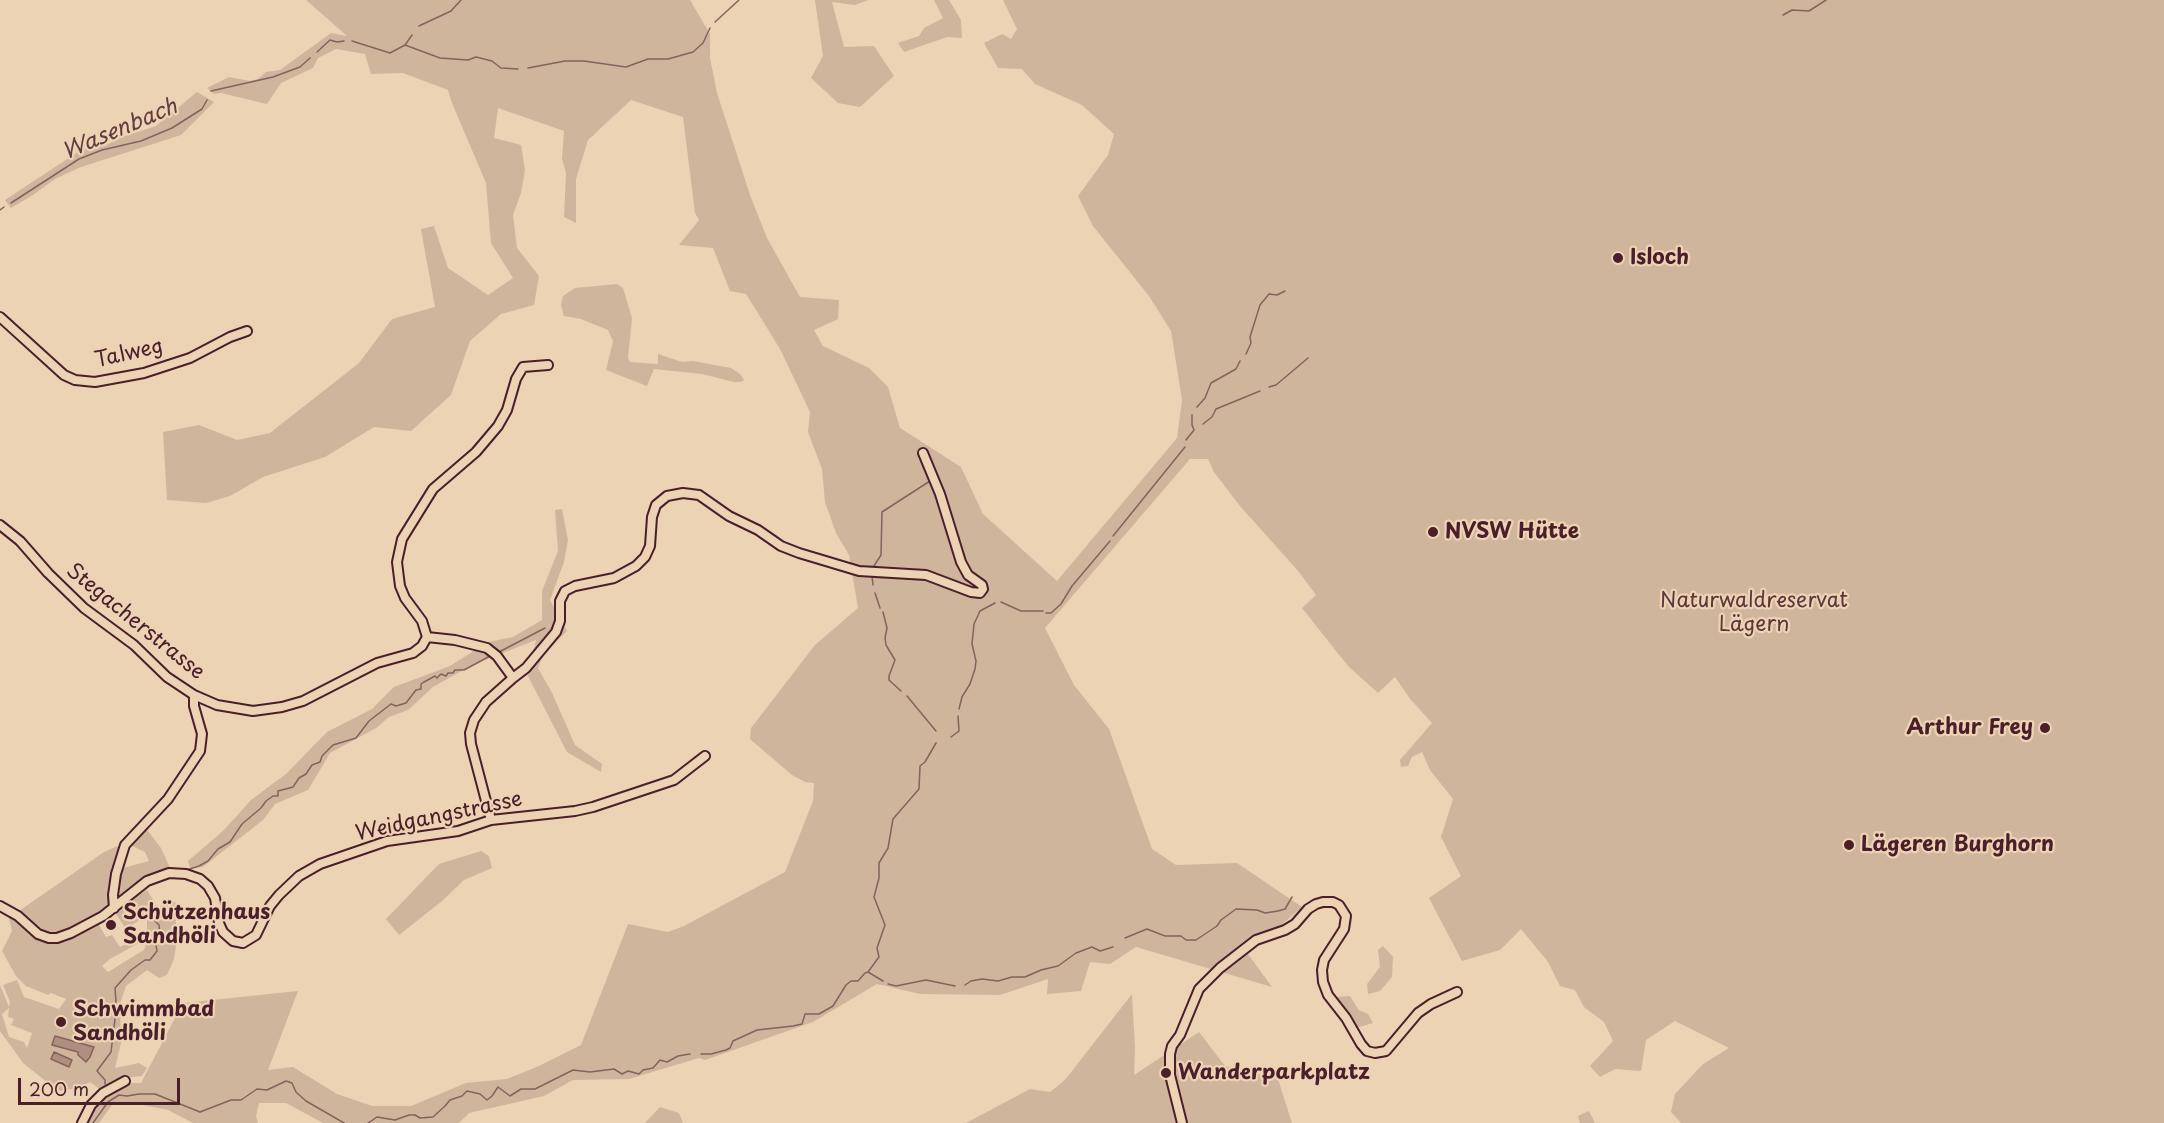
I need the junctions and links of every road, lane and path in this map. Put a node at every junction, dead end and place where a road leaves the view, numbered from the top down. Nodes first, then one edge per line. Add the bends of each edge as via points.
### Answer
1 (0, 317) edge
2 (247, 331) dead end
3 (548, 365) dead end
4 (923, 453) dead end
5 (0, 525) edge
6 (427, 637) junction
7 (513, 678) junction
8 (194, 695) junction
9 (705, 756) dead end
10 (491, 820) junction
11 (0, 906) edge
12 (114, 908) junction
13 (1457, 992) dead end
14 (125, 1081) dead end
15 (82, 1123) edge
16 (1182, 1123) edge

1 - 2 street, Talweg via 64,375 95,382 181,361
3 - 6 street via 523,367 498,426 476,452 433,489 402,539 397,562 400,586 422,621
4 - 7 street via 962,562 968,575 982,585 981,592 926,575 859,571 799,553 729,516 699,495 676,494 662,499 654,508 650,546 639,563 614,578 575,585 565,591 556,632
5 - 8 street, Stegacherstrasse via 84,608
6 - 7 street via 487,648
6 - 8 street, Stegacherstrasse via 410,654 377,663 303,701 282,707 239,710
7 - 10 street via 486,702 470,733
8 - 12 street via 202,734 201,750 168,799 125,845 112,895
9 - 10 street, Weidgangstrasse via 674,780 593,807
10 - 12 street, Weidgangstrasse via 458,831 387,842 311,869 279,895 256,935 246,942 236,943 225,935 211,889 189,874 170,873 151,879
11 - 12 street via 38,934 53,938 71,933
13 - 16 street via 1420,1010 1386,1051 1367,1051 1328,995 1322,974 1324,960 1344,929 1346,916 1339,905 1329,901 1308,909 1285,930 1256,940 1199,988 1169,1059
14 - 15 street via 103,1093

